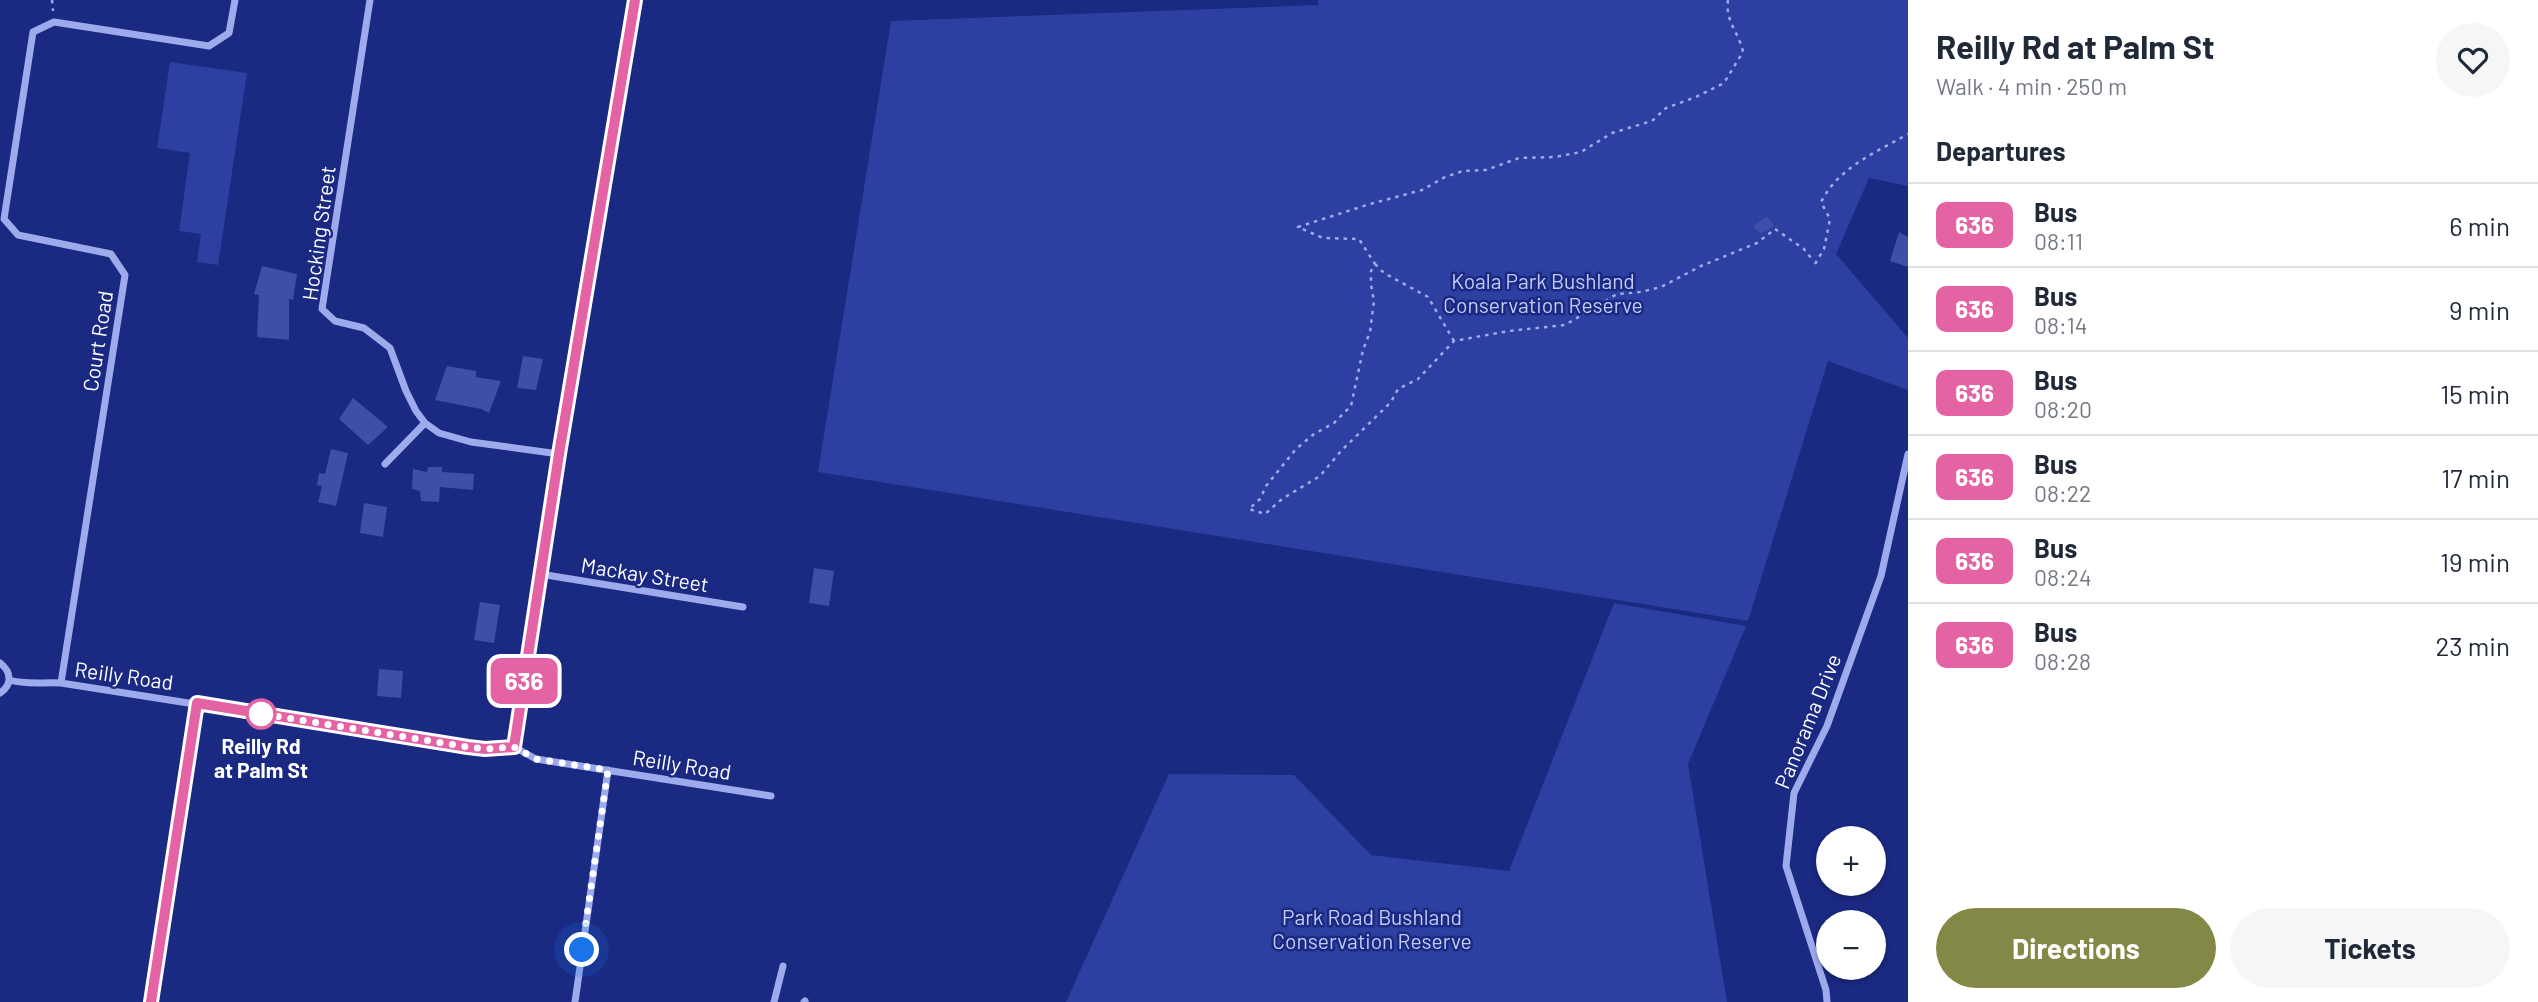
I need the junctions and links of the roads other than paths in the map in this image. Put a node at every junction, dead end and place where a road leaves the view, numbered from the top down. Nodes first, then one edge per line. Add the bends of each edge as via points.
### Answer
1 (235, 0) edge
2 (370, 0) edge
3 (635, 0) edge
4 (425, 423) junction
5 (559, 454) junction
6 (1908, 454) edge
7 (385, 464) dead end
8 (540, 574) junction
9 (743, 607) dead end
10 (0, 663) edge
11 (9, 680) junction
12 (61, 683) junction
13 (0, 693) edge
14 (197, 703) junction
15 (514, 747) junction
16 (608, 770) junction
17 (771, 796) dead end
18 (783, 966) dead end
19 (151, 1002) edge
20 (575, 1002) edge
21 (774, 1002) edge
22 (1827, 1002) edge

1 - 12 street, Court Road via 229,33 209,46 54,22 33,32 4,219 18,236 111,254 125,275
2 - 4 street, Hocking Street via 322,309 335,321 364,328 390,348 406,391
3 - 5 street
4 - 5 street via 439,433 471,442
4 - 7 street
5 - 8 street
6 - 22 street, Panorama Drive via 1881,576 1827,726 1794,793 1786,866
8 - 9 street, Mackay Street
8 - 15 street
10 - 11 street
11 - 12 street, Reilly Road
11 - 13 street
12 - 14 street, Reilly Road
14 - 15 street, Reilly Road via 468,747
14 - 19 street
15 - 16 street, Reilly Road via 536,759
16 - 17 street, Reilly Road
16 - 20 street
18 - 21 street

